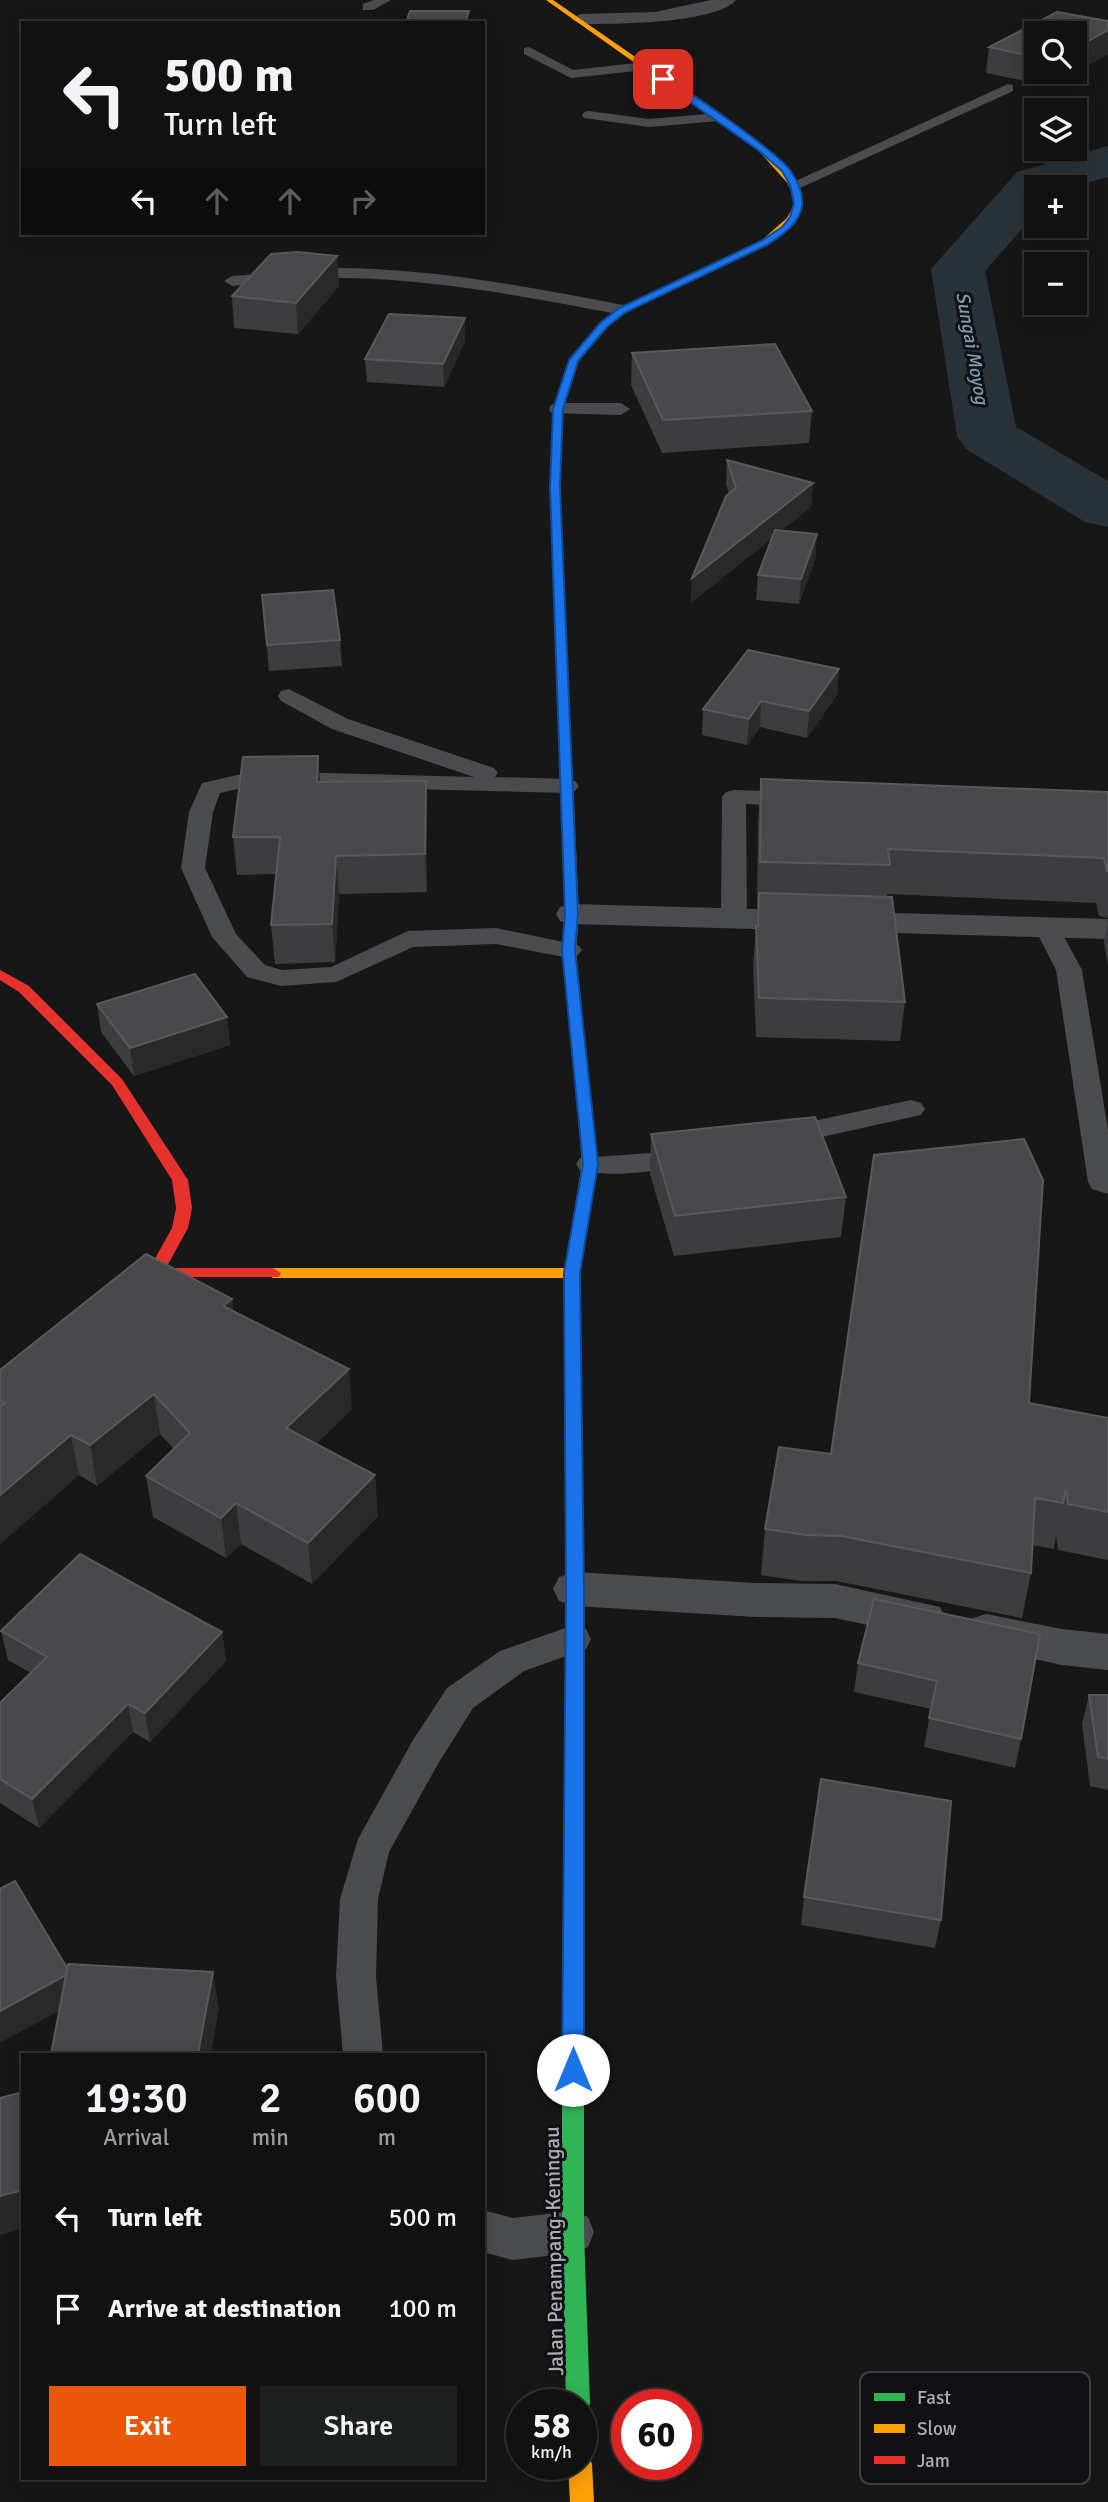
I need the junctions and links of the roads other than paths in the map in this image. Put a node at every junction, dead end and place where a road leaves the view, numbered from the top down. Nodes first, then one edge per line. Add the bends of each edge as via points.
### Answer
1 (385, 0) edge
2 (549, 0) edge
3 (728, 0) edge
4 (368, 7) dead end
5 (580, 19) junction
6 (529, 51) dead end
7 (645, 66) junction
8 (1008, 88) dead end
9 (589, 115) dead end
10 (718, 117) junction
11 (794, 185) junction
12 (232, 281) dead end
13 (623, 310) junction
14 (558, 409) junction
15 (621, 409) dead end
16 (289, 696) dead end
17 (516, 783) junction
18 (567, 786) junction
19 (815, 799) edge
20 (572, 914) junction
21 (734, 918) junction
22 (1047, 927) junction
23 (1108, 929) edge
24 (569, 950) junction
25 (0, 974) edge
26 (911, 1110) dead end
27 (760, 1142) edge
28 (719, 1150) edge
29 (590, 1164) junction
30 (1108, 1185) edge
31 (572, 1273) junction
32 (575, 1589) junction
33 (574, 1639) junction
34 (1108, 1652) edge
35 (363, 2053) edge
36 (485, 2232) edge
37 (573, 2232) junction
38 (578, 2389) edge
39 (581, 2480) edge
40 (582, 2502) edge

1 - 4 lane
2 - 5 main road
3 - 5 street via 675,16
5 - 7 main road
6 - 7 lane via 571,74
7 - 10 main road
8 - 11 lane
9 - 10 lane via 649,123
10 - 11 main road via 785,170
11 - 13 main road, Jalan Penampang-Keningau via 799,203 785,229
12 - 13 lane via 372,274 514,290
13 - 14 main road, Jalan Penampang-Keningau via 603,325 573,360
14 - 15 lane
14 - 18 main road, Jalan Penampang-Keningau via 555,487
16 - 17 lane via 340,724
17 - 18 lane
17 - 24 lane via 255,778 210,788 201,812 193,868 225,937 256,971 281,978 336,974 408,939 496,936
18 - 20 main road, Jalan Penampang-Keningau
19 - 21 lane via 734,797
20 - 21 street
20 - 24 main road, Jalan Penampang-Keningau
21 - 22 street
22 - 23 street
22 - 30 lane via 1069,970 1102,1182
24 - 29 main road, Jalan Penampang-Keningau
25 - 31 main road via 24,989 117,1082 180,1180 184,1208 180,1228 145,1281
26 - 27 lane
28 - 29 lane via 650,1162
29 - 31 main road, Jalan Penampang-Keningau
31 - 32 main road, Jalan Penampang-Keningau
32 - 33 main road, Jalan Penampang-Keningau
32 - 34 street via 835,1601 1062,1647
33 - 35 lane via 512,1661 460,1698 371,1850 359,1899 356,1976
33 - 37 main road, Jalan Penampang-Keningau
36 - 37 lane via 513,2239
37 - 38 main road, Jalan Penampang-Keningau
39 - 40 main road

